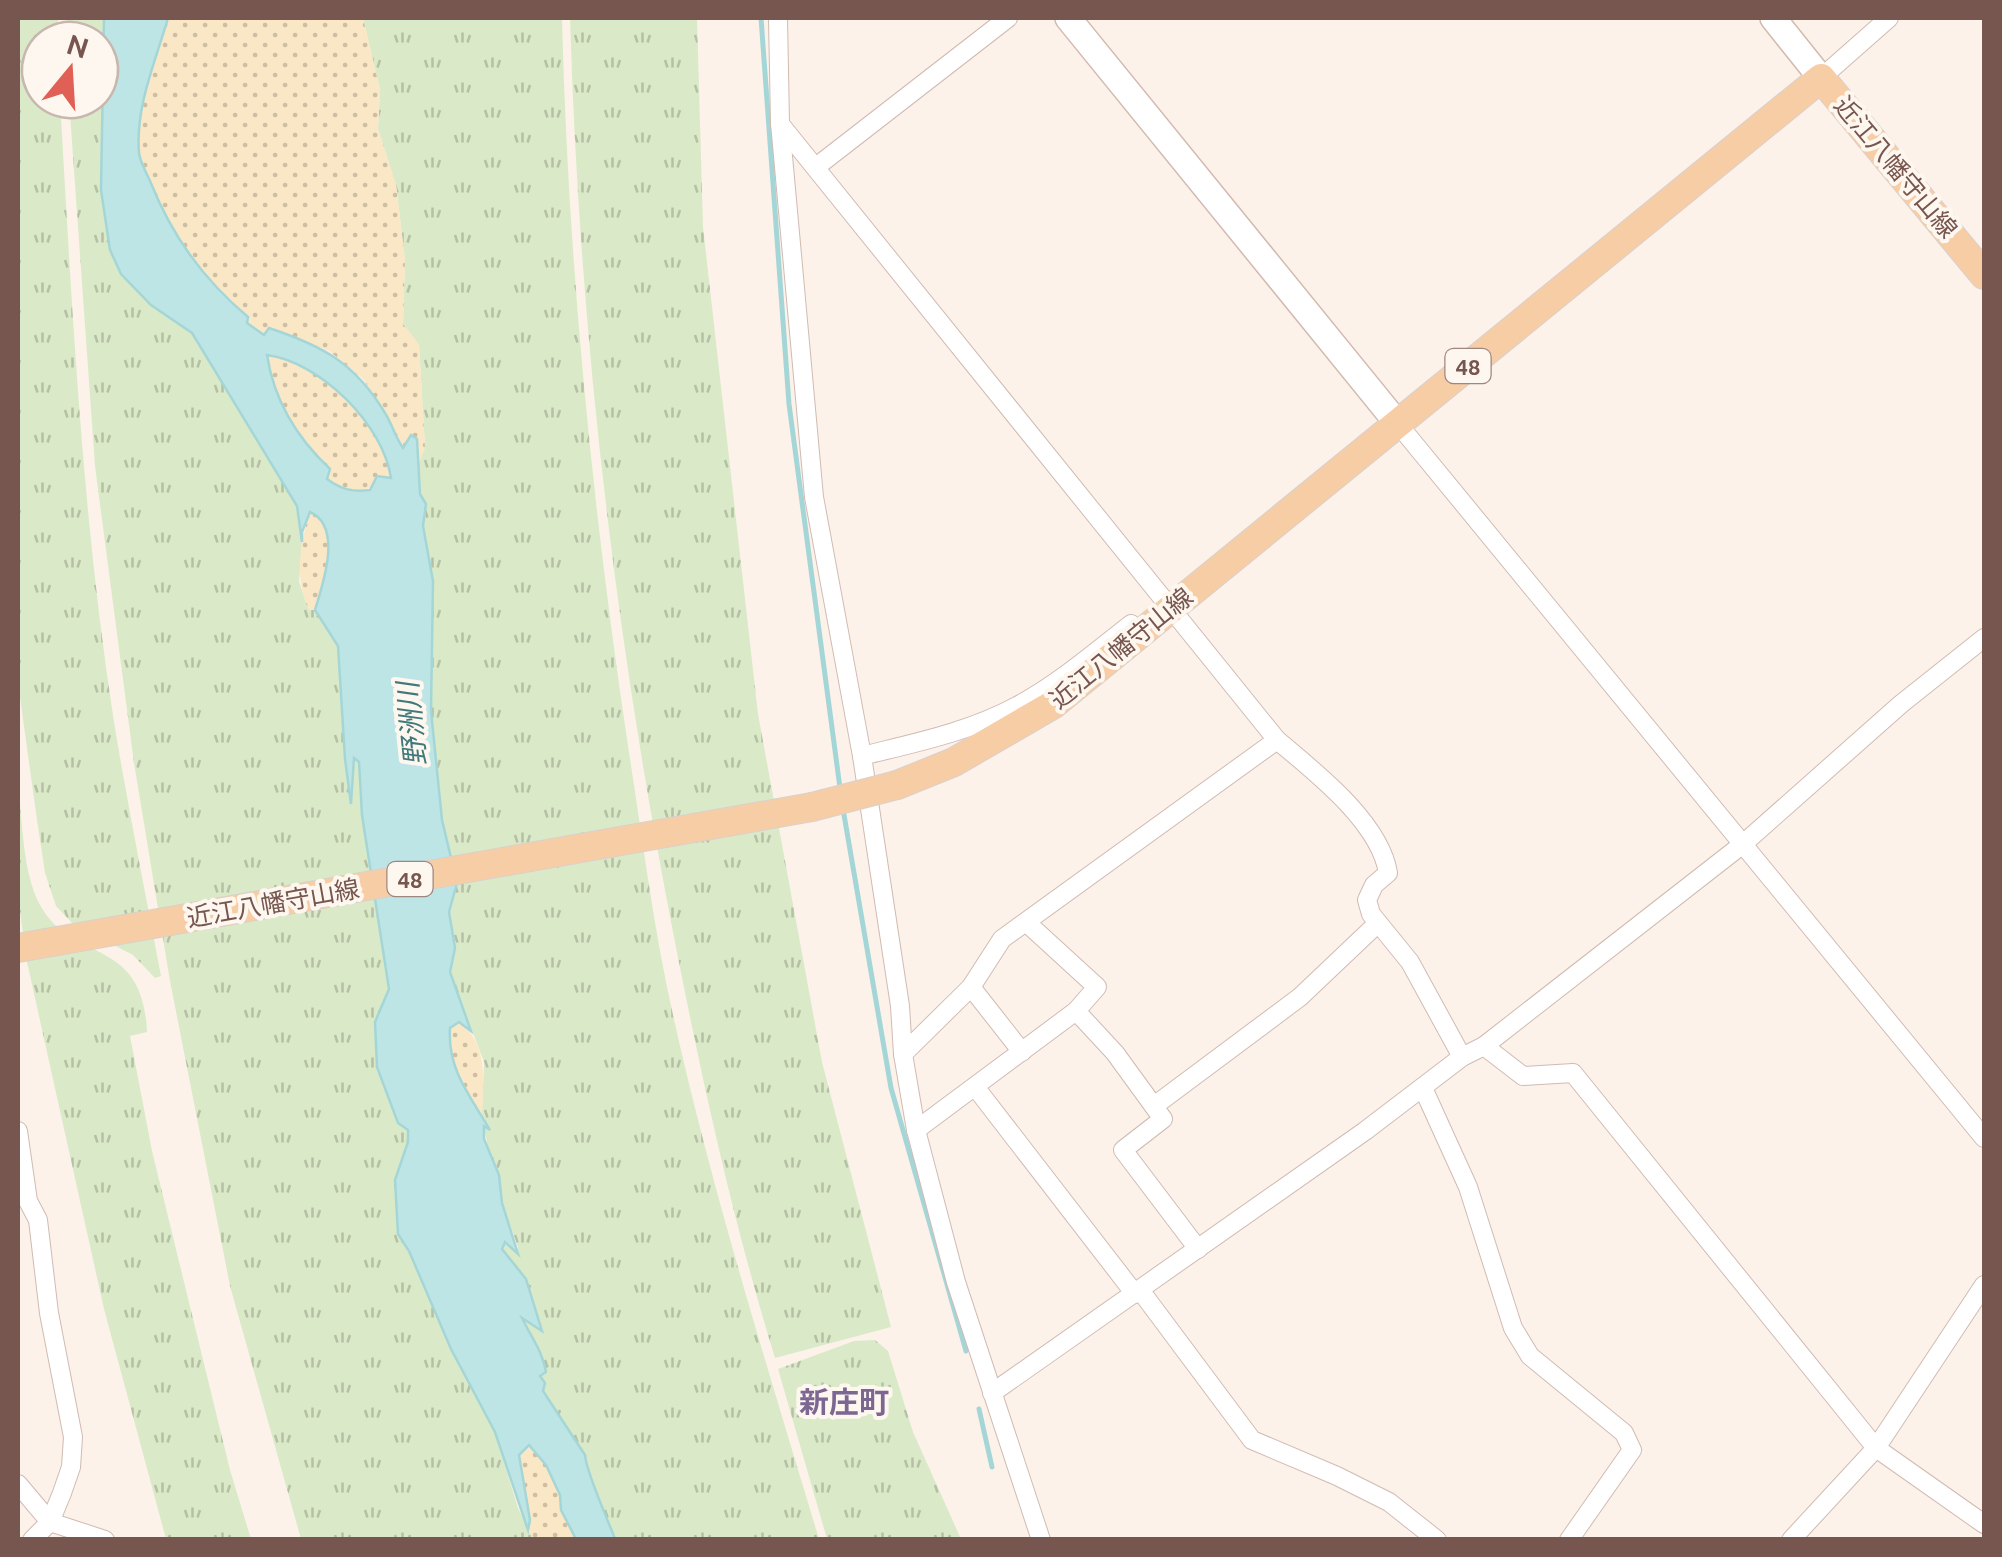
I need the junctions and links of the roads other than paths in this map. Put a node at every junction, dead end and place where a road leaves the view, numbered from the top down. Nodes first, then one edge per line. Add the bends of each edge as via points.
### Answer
1 (778, 18) edge
2 (1008, 18) edge
3 (1068, 18) edge
4 (1773, 18) edge
5 (1890, 18) edge
6 (1821, 78) junction
7 (780, 124) junction
8 (816, 168) junction
9 (1984, 275) edge
10 (1398, 424) junction
11 (1172, 608) junction
12 (1984, 638) edge
13 (1277, 740) junction
14 (862, 756) junction
15 (1742, 844) junction
16 (1027, 923) junction
17 (1378, 923) junction
18 (18, 948) edge
19 (971, 986) junction
20 (1076, 1010) junction
21 (1484, 1046) junction
22 (1022, 1052) junction
23 (902, 1054) junction
24 (1462, 1056) junction
25 (976, 1088) junction
26 (1422, 1088) junction
27 (1154, 1106) junction
28 (916, 1130) junction
29 (18, 1131) edge
30 (1984, 1138) edge
31 (23, 1206) edge
32 (1198, 1249) junction
33 (1984, 1285) edge
34 (1138, 1291) junction
35 (992, 1393) junction
36 (1876, 1448) junction
37 (18, 1484) edge
38 (50, 1522) junction
39 (1984, 1524) edge
40 (32, 1540) edge
41 (106, 1540) edge
42 (1040, 1540) edge
43 (1437, 1540) edge
44 (1569, 1540) edge
45 (1791, 1540) edge

1 - 7 street
2 - 8 street
3 - 10 street
4 - 6 street
5 - 6 street
6 - 9 main road, 近江八幡守山線
6 - 10 main road, 近江八幡守山線 / 48
7 - 8 street
7 - 14 street via 814,498
8 - 11 street
10 - 11 main road, 近江八幡守山線 / 48
10 - 15 street
11 - 13 street
11 - 14 street via 1143,615 1016,707
11 - 18 main road, 近江八幡守山線 / 48, bridge via 1054,704 954,762 897,784 807,808
12 - 15 street
13 - 16 street
13 - 17 street via 1338,792 1386,862 1388,874 1367,900
14 - 23 street
15 - 21 street
15 - 30 street
16 - 19 street via 1002,940
16 - 20 street via 1097,987
17 - 24 street via 1410,962
17 - 27 street via 1300,997
19 - 22 street
19 - 23 street
20 - 22 street
20 - 27 street
21 - 24 street
21 - 36 street via 1523,1076 1573,1073
22 - 25 street
23 - 28 street
24 - 26 street
25 - 28 street
25 - 34 street
26 - 32 street
26 - 44 street via 1468,1186 1512,1328 1530,1356 1624,1433 1632,1450
27 - 32 street via 1163,1119 1123,1150
28 - 35 street
29 - 31 street
31 - 38 street via 38,1220 73,1437 72,1468
32 - 34 street
33 - 36 street
34 - 35 street
34 - 43 street via 1252,1440 1389,1502
35 - 42 street
36 - 39 street
36 - 45 street
37 - 38 street
38 - 40 street
38 - 41 street

